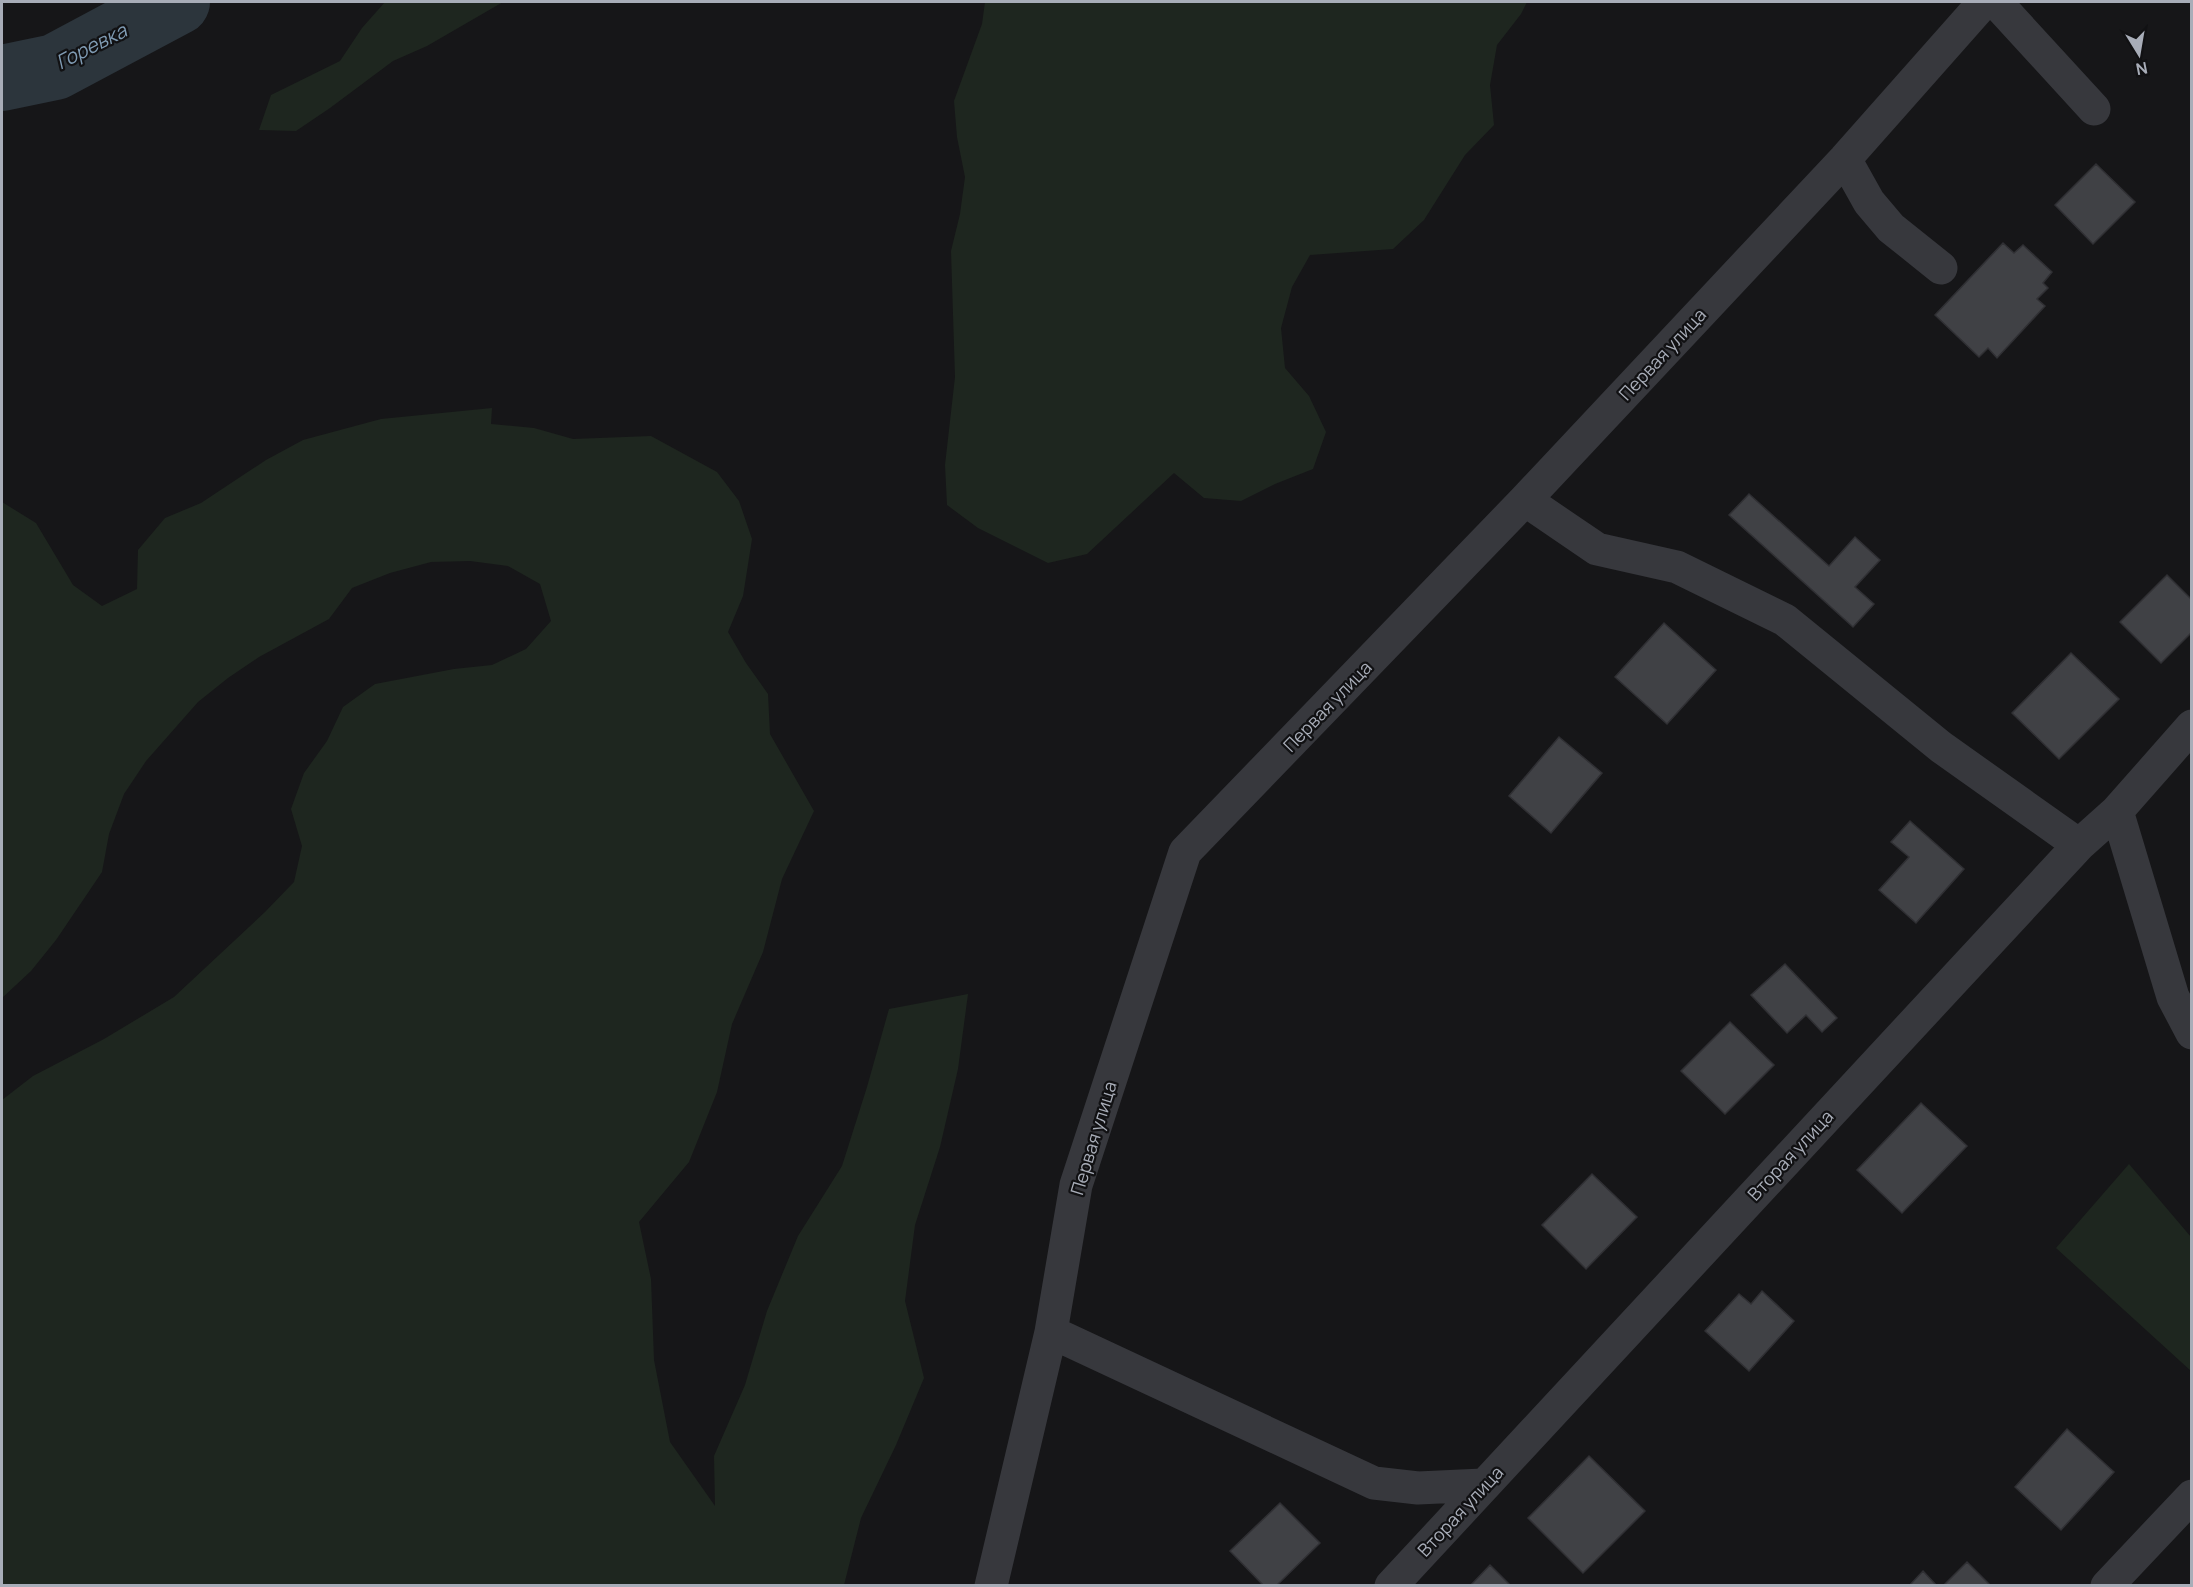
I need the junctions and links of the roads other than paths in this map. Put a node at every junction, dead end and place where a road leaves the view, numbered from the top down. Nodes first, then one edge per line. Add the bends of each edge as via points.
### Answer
1 (1984, 2) edge
2 (1996, 2) edge
3 (2094, 109) dead end
4 (1845, 159) junction
5 (1941, 268) dead end
6 (1525, 500) junction
7 (2192, 726) edge
8 (2117, 811) junction
9 (2079, 845) junction
10 (2192, 1033) edge
11 (1051, 1332) junction
12 (1483, 1485) junction
13 (2192, 1496) edge
14 (991, 1586) edge
15 (1391, 1586) edge
16 (2107, 1586) edge

1 - 4 street, Первая улица
2 - 3 street
4 - 5 street via 1869,202 1891,228
4 - 6 street, Первая улица
6 - 9 street via 1597,549 1677,567 1785,620 1941,747
6 - 11 street, Первая улица via 1185,852 1076,1185
7 - 8 street, Вторая улица
8 - 9 street, Вторая улица
8 - 10 street via 2173,997
9 - 12 street, Вторая улица
11 - 12 street via 1374,1482 1418,1488
11 - 14 street, Первая улица
12 - 15 street, Вторая улица
13 - 16 street

